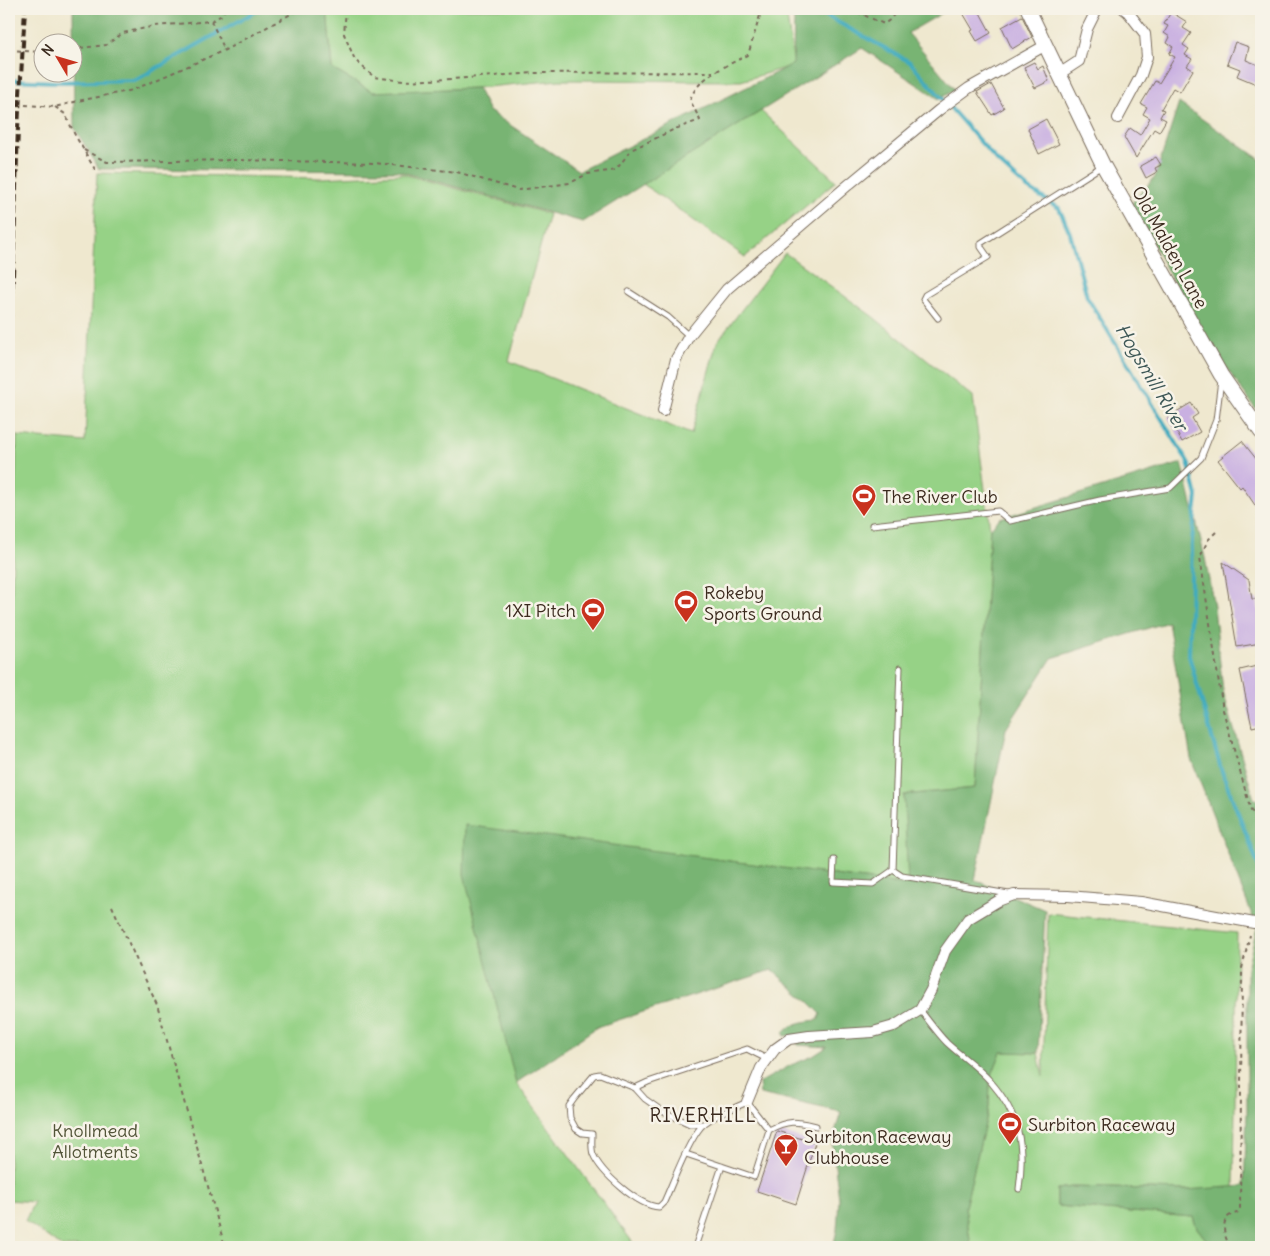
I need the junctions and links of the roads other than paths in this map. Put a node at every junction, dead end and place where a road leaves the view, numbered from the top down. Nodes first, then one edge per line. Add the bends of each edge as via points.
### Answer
1 (1028, 9) edge
2 (1097, 9) edge
3 (1124, 9) edge
4 (1046, 45) junction
5 (1059, 74) junction
6 (1118, 118) dead end
7 (1103, 165) junction
8 (629, 292) dead end
9 (938, 318) dead end
10 (689, 336) junction
11 (1222, 375) junction
12 (664, 411) dead end
13 (1261, 432) edge
14 (872, 525) dead end
15 (900, 668) dead end
16 (834, 860) dead end
17 (893, 870) junction
18 (1014, 895) junction
19 (1258, 923) edge
20 (920, 1010) junction
21 (767, 1059) junction
22 (635, 1088) junction
23 (747, 1102) junction
24 (704, 1124) junction
25 (816, 1126) dead end
26 (769, 1130) junction
27 (686, 1154) junction
28 (722, 1166) junction
29 (1020, 1189) dead end
30 (695, 1247) edge

1 - 4 main road, Old Malden Lane
2 - 5 street via 1087,29 1079,61
3 - 6 street via 1144,34 1147,57
4 - 5 main road, Old Malden Lane
4 - 10 street via 969,88 939,110 727,289
5 - 7 main road, Old Malden Lane
7 - 9 lane via 981,243 988,257 925,294 923,299
7 - 11 main road, Old Malden Lane
8 - 10 lane via 668,316
10 - 12 street via 676,359
11 - 13 main road, Old Malden Lane
11 - 14 lane via 1216,420 1201,458 1170,488 1010,521 998,511
15 - 17 lane
16 - 17 lane via 833,882 873,884
17 - 18 lane via 902,876
18 - 19 street via 1141,902
18 - 20 street via 968,919 945,951
20 - 21 street via 894,1026 873,1032 789,1039
20 - 29 lane via 946,1041 990,1080 1010,1108 1023,1154
21 - 22 lane via 747,1049
21 - 23 street
22 - 24 lane via 662,1111 690,1124
22 - 27 lane via 600,1074 594,1075 569,1106 570,1118 576,1129 592,1134 593,1153 610,1178 643,1202 659,1207
23 - 24 lane
23 - 26 lane
24 - 27 lane
25 - 26 lane via 793,1121
26 - 28 lane via 754,1177
27 - 28 lane
28 - 30 lane

